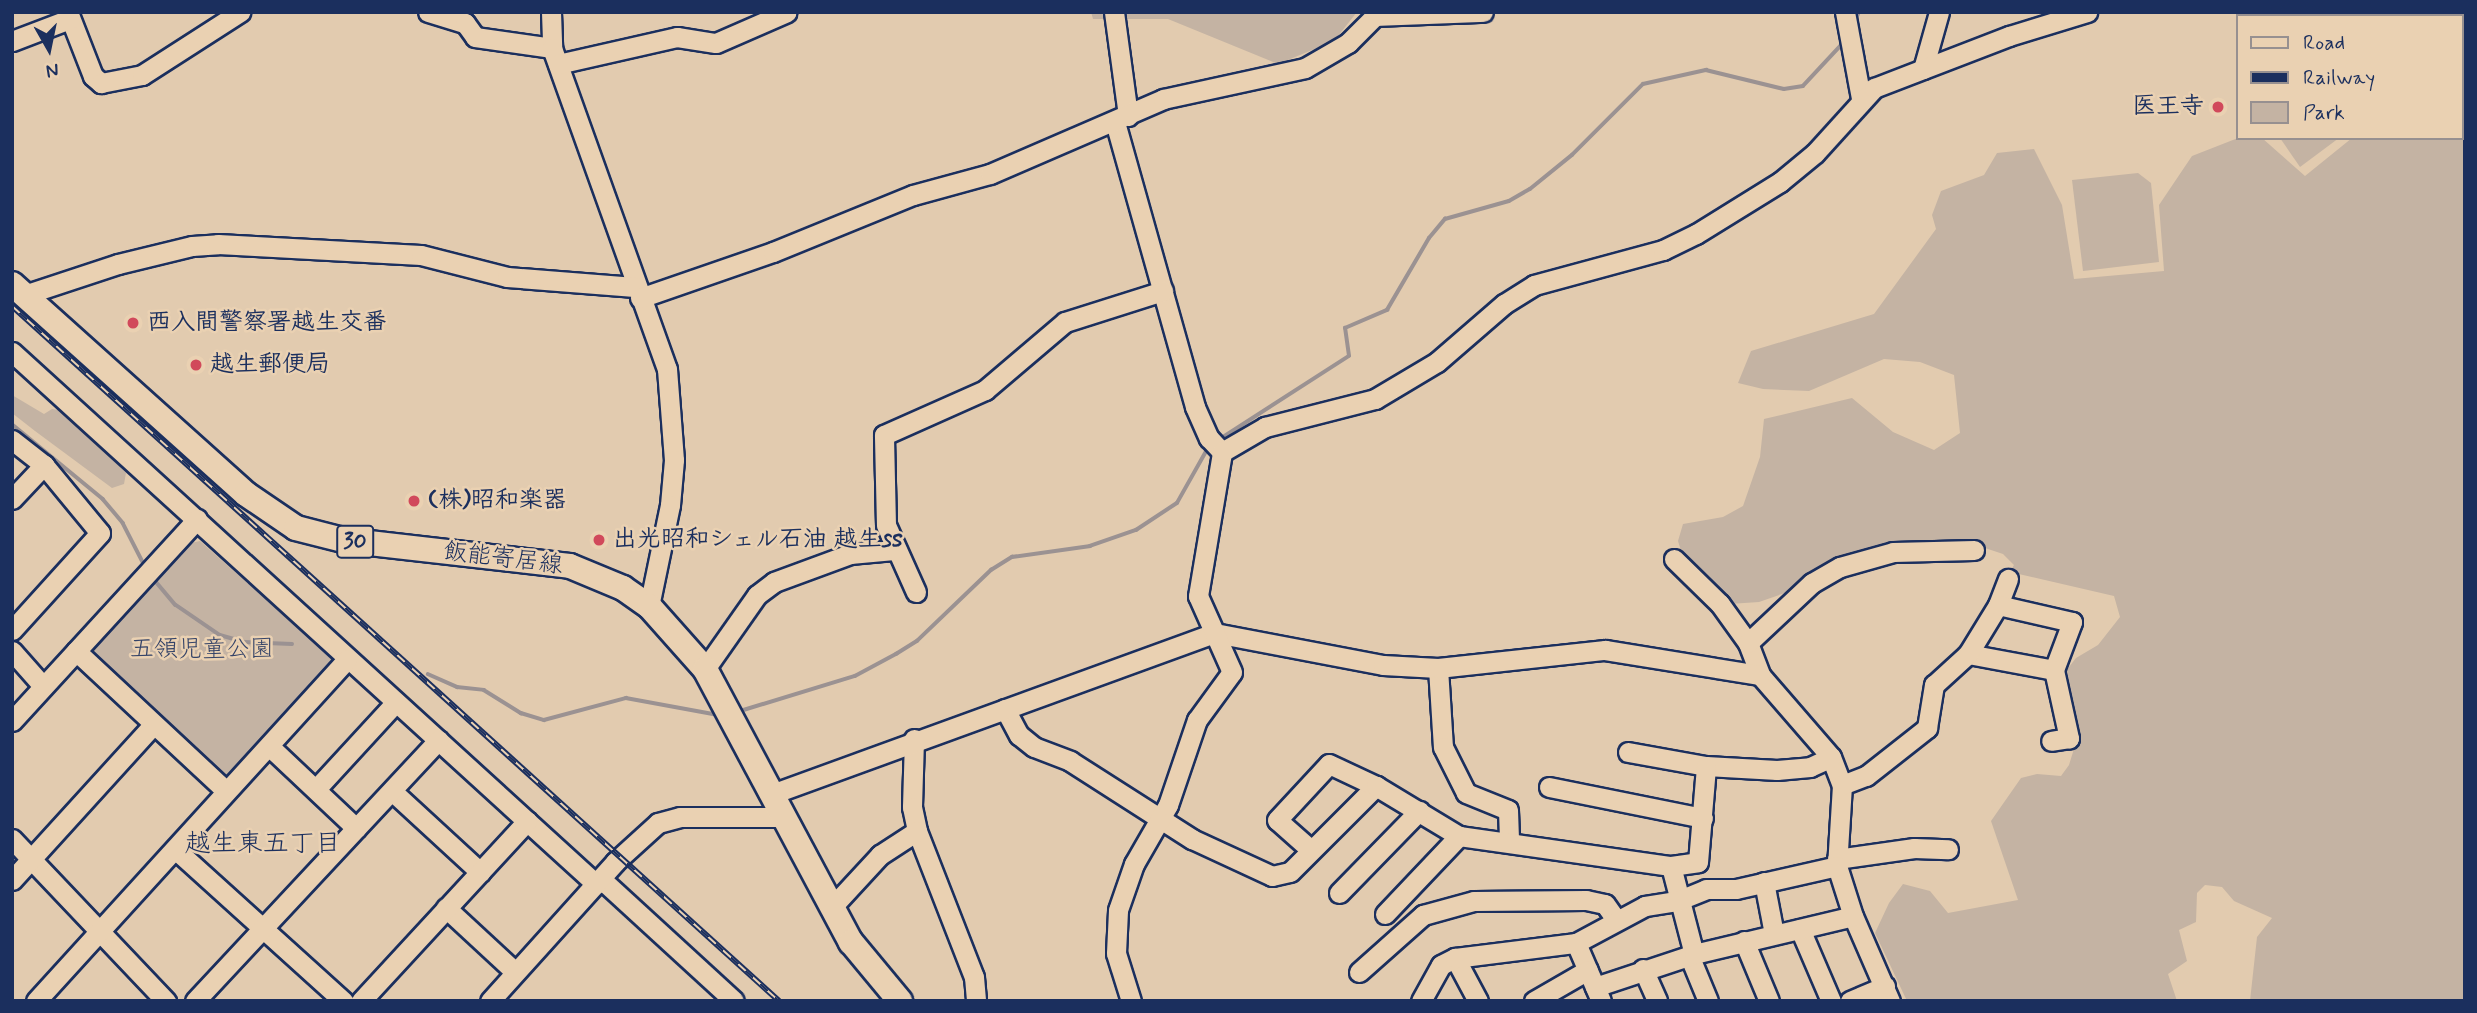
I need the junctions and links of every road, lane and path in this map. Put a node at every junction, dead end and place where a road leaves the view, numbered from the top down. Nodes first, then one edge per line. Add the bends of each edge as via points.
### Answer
1 (240, 12) edge
2 (428, 12) edge
3 (551, 12) edge
4 (787, 12) edge
5 (1114, 12) edge
6 (1483, 12) edge
7 (1845, 12) edge
8 (1939, 12) edge
9 (2087, 12) edge
10 (1378, 14) edge
11 (69, 16) edge
12 (12, 41) edge
13 (555, 56) junction
14 (1923, 69) junction
15 (1861, 98) junction
16 (1121, 119) junction
17 (18, 290) edge
18 (1163, 291) junction
19 (638, 293) junction
20 (12, 352) edge
21 (12, 440) edge
22 (1216, 445) junction
23 (44, 465) junction
24 (12, 499) edge
25 (197, 519) junction
26 (894, 550) junction
27 (1974, 550) dead end
28 (1674, 559) dead end
29 (2008, 579) dead end
30 (916, 592) dead end
31 (1998, 605) junction
32 (649, 606) junction
33 (12, 630) edge
34 (1215, 633) junction
35 (1748, 643) junction
36 (12, 651) edge
37 (76, 651) junction
38 (1968, 654) junction
39 (347, 659) junction
40 (705, 668) junction
41 (1438, 668) junction
42 (2054, 670) junction
43 (1760, 675) junction
44 (44, 686) junction
45 (396, 702) junction
46 (1005, 709) junction
47 (12, 721) edge
48 (153, 725) junction
49 (914, 739) junction
50 (438, 740) junction
51 (2050, 741) dead end
52 (269, 746) junction
53 (1628, 752) dead end
54 (1831, 757) junction
55 (1706, 766) junction
56 (1842, 785) junction
57 (1377, 786) junction
58 (1549, 787) dead end
59 (316, 789) junction
60 (226, 791) junction
61 (392, 791) junction
62 (772, 794) junction
63 (1419, 811) junction
64 (783, 817) junction
65 (1161, 817) junction
66 (1703, 818) junction
67 (527, 821) junction
68 (356, 828) junction
69 (917, 831) junction
70 (1459, 836) junction
71 (12, 839) edge
72 (1509, 842) junction
73 (175, 849) junction
74 (1948, 849) dead end
75 (1311, 850) junction
76 (32, 859) junction
77 (1837, 862) junction
78 (1671, 866) junction
79 (480, 872) junction
80 (12, 880) edge
81 (598, 881) junction
82 (1764, 882) junction
83 (1339, 893) dead end
84 (1677, 901) junction
85 (832, 907) junction
86 (446, 908) junction
87 (1385, 914) dead end
88 (1853, 916) junction
89 (1616, 920) junction
90 (264, 929) junction
91 (1800, 929) junction
92 (99, 932) junction
93 (1774, 934) junction
94 (1744, 941) junction
95 (1576, 943) junction
96 (1692, 955) junction
97 (1455, 958) junction
98 (1643, 969) junction
99 (515, 972) junction
100 (1359, 972) dead end
101 (1594, 986) edge
102 (1888, 993) edge
103 (36, 1001) edge
104 (166, 1001) edge
105 (195, 1001) edge
106 (343, 1001) edge
107 (361, 1001) edge
108 (490, 1001) edge
109 (734, 1001) edge
110 (900, 1001) edge
111 (976, 1001) edge
112 (1131, 1001) edge
113 (1420, 1001) edge
114 (1478, 1001) edge
115 (1534, 1001) edge
116 (1657, 1001) edge
117 (1708, 1001) edge
118 (1769, 1001) edge
119 (1830, 1001) edge
120 (1850, 1001) edge

1 - 11 street via 142,75 101,83 93,76
2 - 13 street via 465,23 475,37
3 - 13 street
4 - 13 street via 716,43 660,39
5 - 16 street
6 - 10 street
7 - 15 street
8 - 14 street
9 - 14 street
10 - 16 street via 1348,43 1305,68 1163,99
11 - 12 street
13 - 19 street
14 - 15 street via 1874,88
15 - 22 street via 1815,153 1780,182 1696,234 1663,250 1534,285 1504,304 1437,362 1384,394 1348,409 1265,427
16 - 18 street
16 - 19 street via 990,174 913,195 773,252
17 - 19 street via 192,246 218,244 422,255 507,277
17 - 32 main road, 飯能寄居線 / 30 via 246,494 296,528 343,540 570,566 623,588
18 - 22 street via 1195,407
18 - 26 street via 1065,322 985,390 884,435 883,495
19 - 32 street via 667,369 674,460 670,505
20 - 25 street
21 - 23 street
22 - 34 street via 1198,585 1199,608
23 - 24 street
23 - 33 street via 100,533
25 - 37 street
25 - 39 street
26 - 30 street
26 - 40 street via 850,554 774,582 757,595
27 - 35 street via 1893,552 1840,567 1812,583
28 - 35 street via 1720,604
29 - 31 street
31 - 38 street
31 - 42 street via 2072,622
32 - 40 main road, 飯能寄居線 / 30
34 - 41 street via 1383,665
34 - 46 street
34 - 65 street via 1232,672 1197,720
35 - 43 street
36 - 44 street
37 - 44 street
37 - 48 street
38 - 42 street
38 - 56 street via 1934,685 1927,728 1915,742 1866,776
39 - 45 street
39 - 52 street
40 - 62 main road, 飯能寄居線 / 30
41 - 43 street via 1605,650
41 - 72 street via 1443,747 1466,793 1508,810
42 - 51 street via 2069,738
43 - 54 street
44 - 47 street
45 - 50 street
45 - 59 street
46 - 49 street
46 - 65 street via 1019,735 1034,747 1070,761
48 - 60 street
48 - 76 street
49 - 62 street
49 - 69 street via 912,807
50 - 61 street
50 - 67 street
52 - 59 street
52 - 60 street
53 - 55 street
54 - 55 street via 1810,767 1777,770
54 - 56 street
55 - 66 street
56 - 77 street
57 - 63 street
57 - 75 street
57 - 75 street via 1329,764 1277,820
58 - 66 street
59 - 68 street
60 - 73 street
61 - 68 street
61 - 79 street
62 - 64 main road, 飯能寄居線 / 30
63 - 70 street
63 - 83 street
64 - 81 street via 668,819 644,833
64 - 85 main road, 飯能寄居線 / 30
65 - 75 street via 1229,859 1272,876 1290,872
65 - 112 street via 1134,864 1118,910 1116,953
66 - 78 street via 1698,862
67 - 79 street
67 - 81 street
68 - 90 street
69 - 85 street via 880,855
69 - 111 street via 974,977
70 - 72 street
70 - 87 street
71 - 76 street
72 - 78 street
73 - 90 street
73 - 92 street
74 - 77 street via 1914,848
76 - 80 street
76 - 92 street
77 - 82 street
77 - 88 street
78 - 84 street
79 - 86 street
81 - 99 street
81 - 109 street
82 - 84 street via 1736,889 1706,889
82 - 93 street
84 - 89 street via 1645,906
84 - 96 street
85 - 110 main road, 飯能寄居線 / 30 via 851,942
86 - 99 street
86 - 107 street
88 - 91 street
88 - 102 street
89 - 95 street
89 - 100 street via 1605,904 1586,900 1474,901 1423,915
90 - 105 street
90 - 106 street
91 - 93 street
91 - 119 street
92 - 103 street
92 - 104 street
93 - 94 street
94 - 96 street
94 - 118 street
95 - 97 street
95 - 101 street
96 - 98 street
96 - 117 street
97 - 113 street via 1441,965
97 - 114 street
98 - 101 street
98 - 116 street
99 - 108 street
101 - 115 street
102 - 120 street

